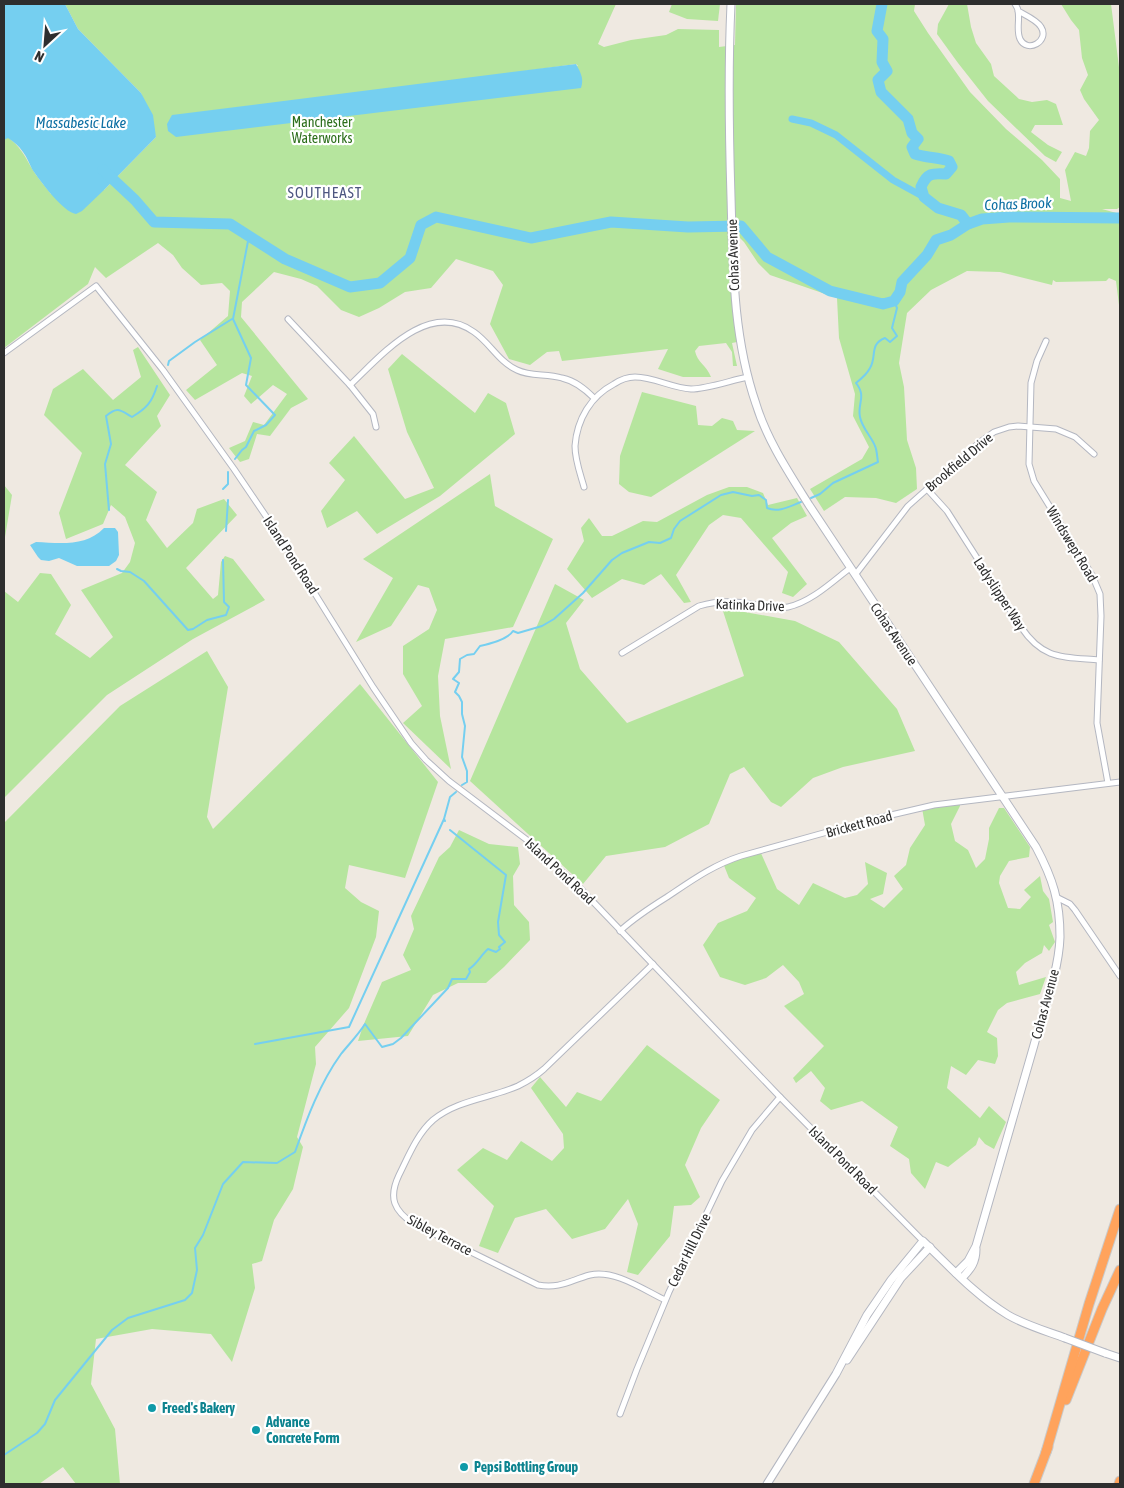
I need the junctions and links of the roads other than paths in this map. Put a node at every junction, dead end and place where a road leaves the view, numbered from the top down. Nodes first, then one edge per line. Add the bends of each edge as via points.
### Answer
1 (731, 4) edge
2 (1015, 4) edge
3 (1018, 11) junction
4 (288, 320) dead end
5 (1046, 341) dead end
6 (4, 353) edge
7 (748, 377) junction
8 (350, 385) junction
9 (594, 398) junction
10 (376, 426) dead end
11 (1030, 427) junction
12 (1094, 454) dead end
13 (584, 486) dead end
14 (928, 489) junction
15 (850, 568) junction
16 (855, 575) junction
17 (622, 653) dead end
18 (1099, 660) junction
19 (1120, 782) edge
20 (1108, 783) junction
21 (1002, 796) junction
22 (1056, 897) junction
23 (620, 931) junction
24 (653, 964) junction
25 (1120, 976) edge
26 (780, 1097) junction
27 (1120, 1209) edge
28 (924, 1241) junction
29 (976, 1246) junction
30 (930, 1247) junction
31 (1120, 1270) edge
32 (956, 1272) junction
33 (962, 1278) junction
34 (665, 1300) junction
35 (1120, 1358) edge
36 (836, 1374) junction
37 (620, 1414) dead end
38 (1046, 1452) junction
39 (767, 1484) edge
40 (1034, 1484) edge

1 - 7 street, Cohas Avenue via 728,73 733,271 739,339
2 - 3 street
3 - 3 street via 1042,29 1041,40 1035,45 1024,44 1019,38
4 - 8 street
5 - 11 street, Windswept Road via 1031,383
6 - 23 street, Island Pond Road via 96,286 163,370 234,469 411,744 449,781 545,854
7 - 9 street via 692,389 635,376 606,388
7 - 15 street, Cohas Avenue via 756,406 776,448
8 - 9 street via 403,337 424,325 441,322 466,326 515,370 561,377 582,386
8 - 10 street via 373,414
9 - 13 street via 584,412 576,446
11 - 12 street, Brookfield Drive via 1069,433
11 - 14 street, Brookfield Drive via 1009,427 986,436
11 - 18 street, Windswept Road via 1029,464 1034,481 1092,574 1100,594
14 - 16 street, Brookfield Drive via 902,513
14 - 18 street, Ladyslipper Way via 947,511 1033,643 1057,655
15 - 16 street, Cohas Avenue
15 - 17 street, Katinka Drive via 798,605 776,608 725,601 699,606
16 - 21 street, Cohas Avenue
18 - 20 street, Windswept Road via 1097,723
19 - 20 street, Brickett Road
20 - 21 street, Brickett Road
21 - 22 street, Cohas Avenue via 1036,847
21 - 23 street, Brickett Road via 896,814 726,861 649,908
22 - 25 street via 1075,910
22 - 29 street, Cohas Avenue via 1060,939 1055,969
23 - 24 street, Island Pond Road
24 - 26 street, Island Pond Road
24 - 34 street, Sibley Terrace via 532,1079 461,1105 434,1120 415,1144 393,1192 396,1208 414,1224 538,1285 561,1285 590,1275 605,1274
26 - 28 street, Island Pond Road
26 - 34 street, Cedar Hill Drive via 740,1149
27 - 38 highway
28 - 30 street, Island Pond Road
28 - 36 street via 879,1298
29 - 32 street, Cohas Avenue via 968,1261
29 - 33 street, Cohas Avenue via 975,1261
30 - 32 street, Island Pond Road
30 - 36 street via 901,1278
31 - 38 highway
32 - 33 street, Island Pond Road
33 - 35 street, Island Pond Road, bridge via 1009,1315
34 - 37 street, Cedar Hill Drive
36 - 39 street
38 - 40 highway

